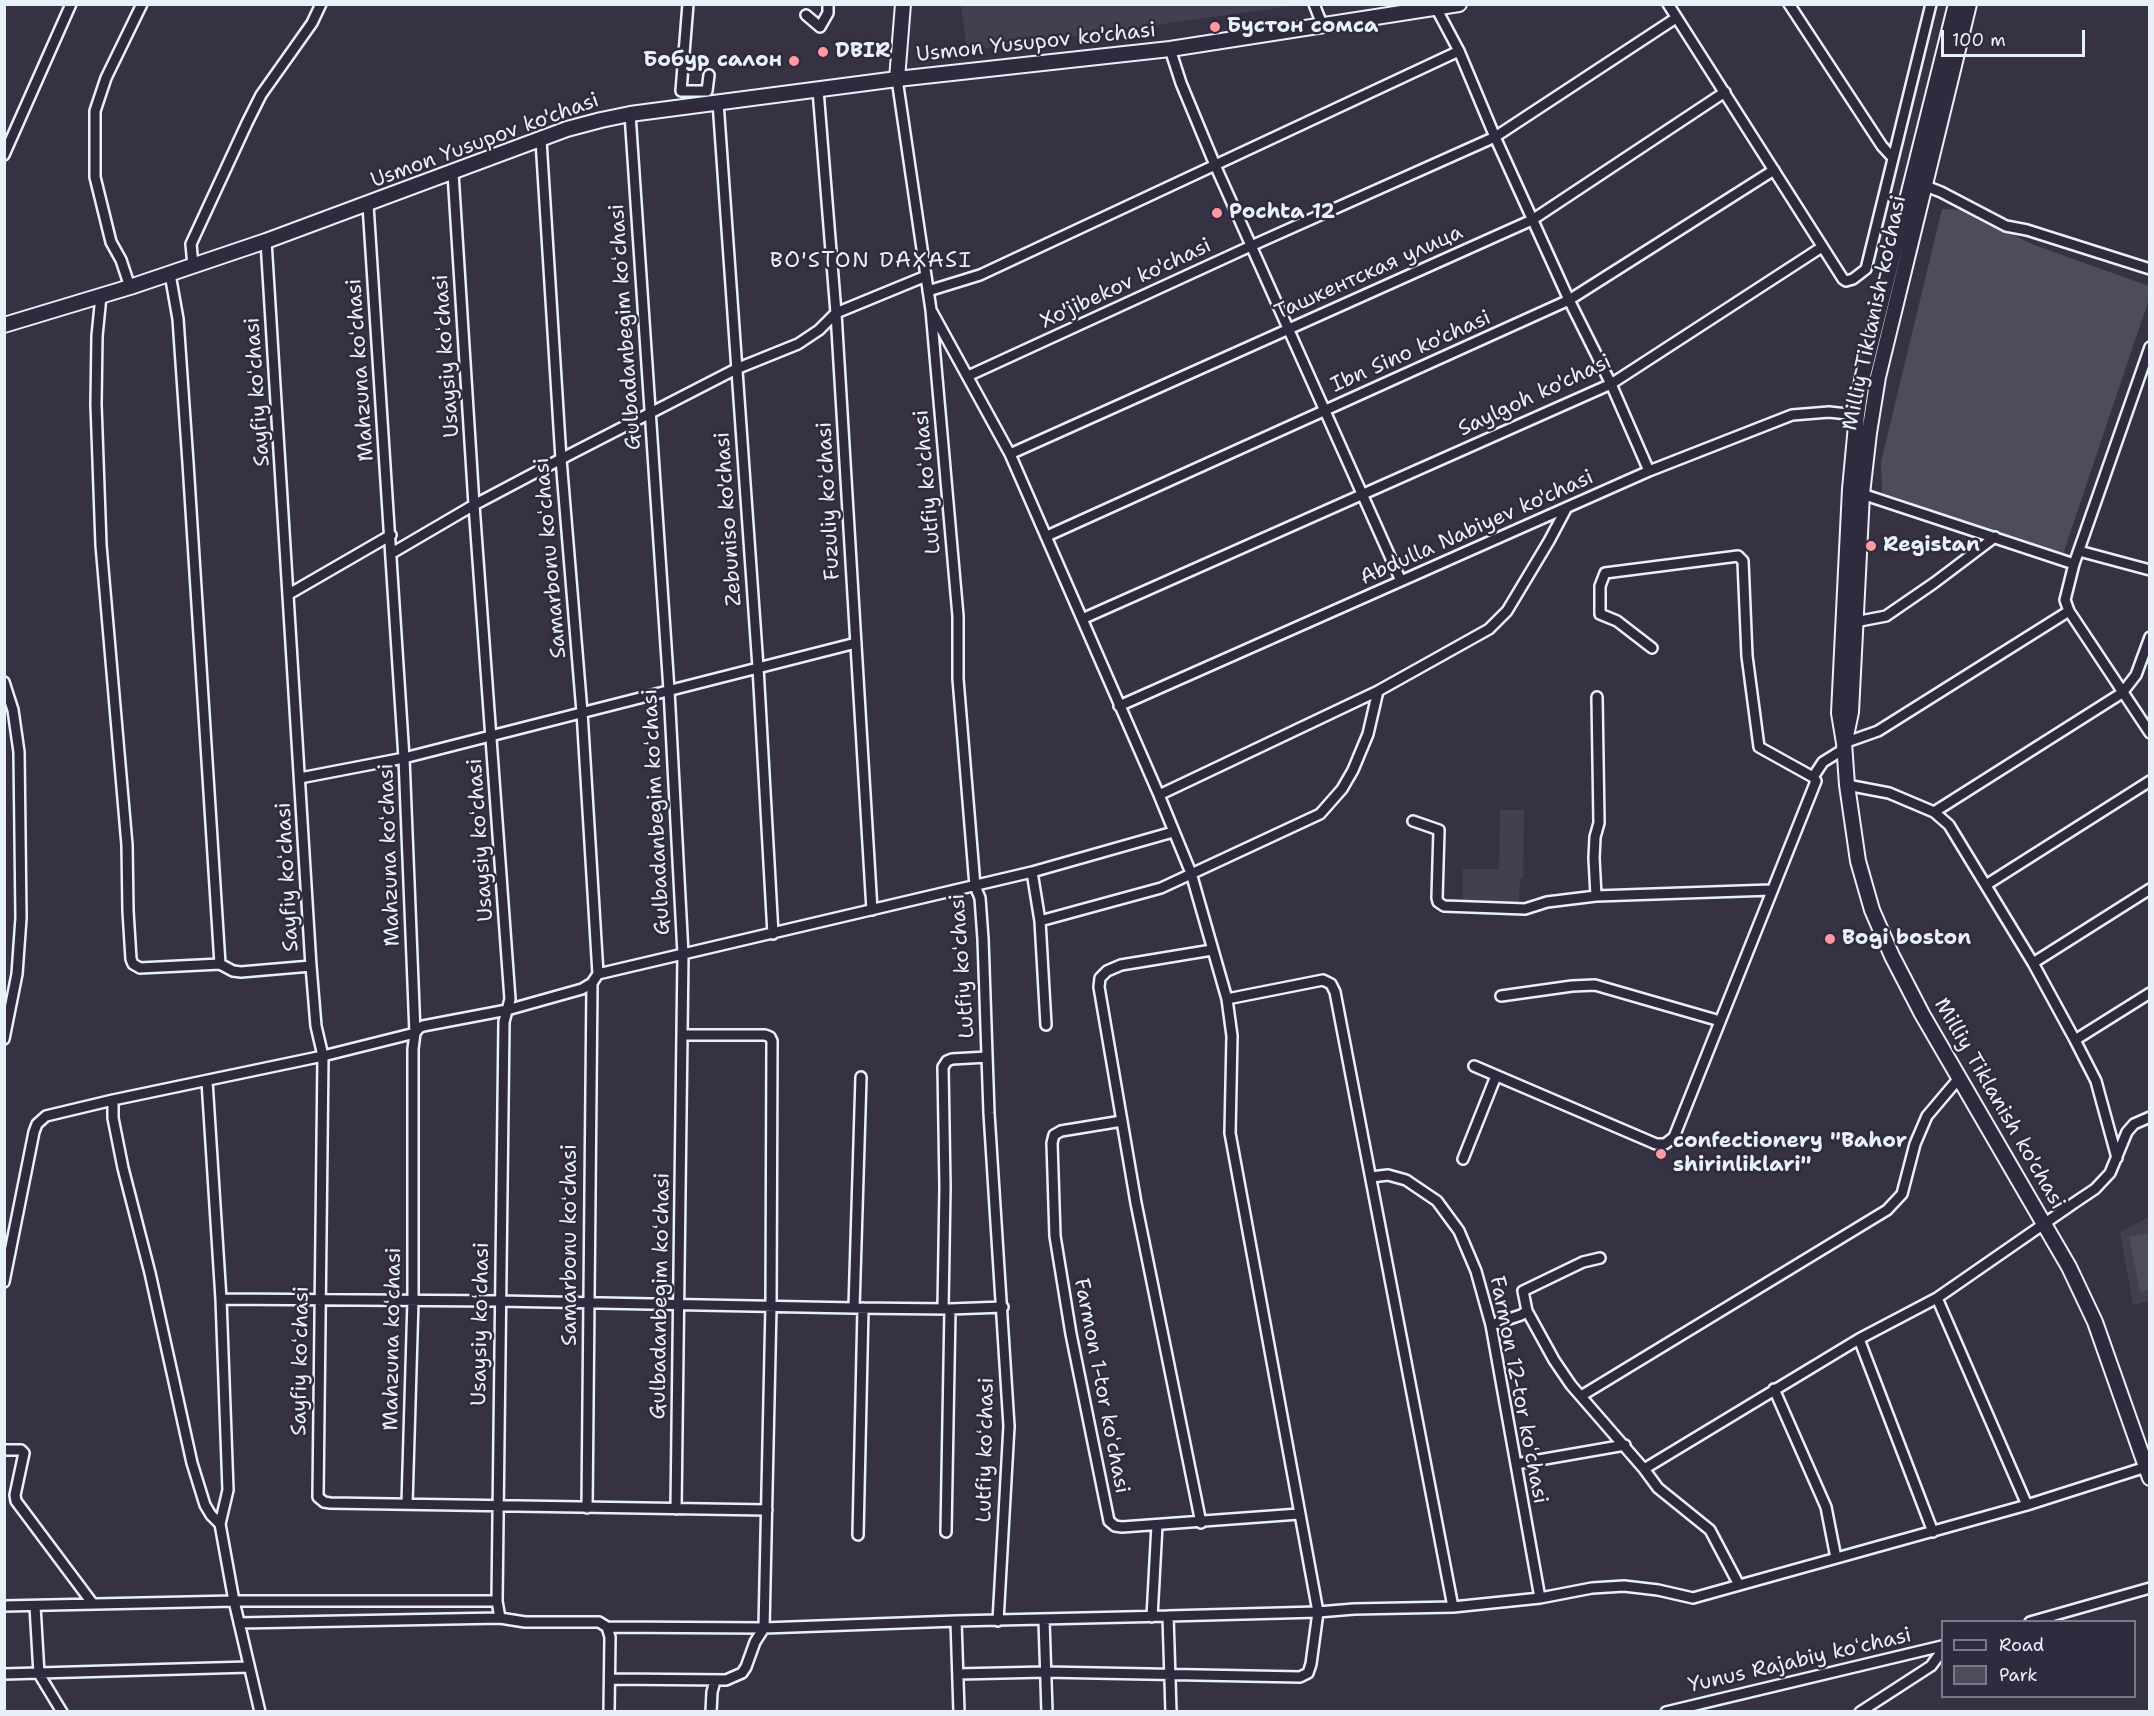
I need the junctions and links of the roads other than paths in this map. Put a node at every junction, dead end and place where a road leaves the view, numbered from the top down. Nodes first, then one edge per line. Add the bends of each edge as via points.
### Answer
1 (71, 4) edge
2 (142, 4) edge
3 (321, 4) edge
4 (688, 4) edge
5 (828, 4) edge
6 (903, 4) edge
7 (1314, 4) edge
8 (1459, 4) edge
9 (1668, 4) edge
10 (1790, 4) edge
11 (1931, 4) edge
12 (1956, 4) edge
13 (1969, 4) edge
14 (1435, 6) edge
15 (806, 15) dead end
16 (1676, 18) junction
17 (1323, 27) junction
18 (1170, 49) junction
19 (1459, 51) junction
20 (709, 75) dead end
21 (897, 80) junction
22 (818, 90) junction
23 (1725, 92) junction
24 (718, 102) junction
25 (630, 114) junction
26 (1495, 137) junction
27 (541, 140) junction
28 (4, 155) edge
29 (1893, 158) junction
30 (1215, 165) junction
31 (1774, 170) junction
32 (453, 173) junction
33 (1919, 183) junction
34 (368, 205) junction
35 (1532, 220) junction
36 (266, 241) junction
37 (1251, 246) junction
38 (1822, 247) junction
39 (193, 266) junction
40 (2150, 269) edge
41 (170, 274) junction
42 (926, 276) junction
43 (130, 287) junction
44 (928, 291) junction
45 (101, 296) junction
46 (1569, 300) junction
47 (931, 310) junction
48 (836, 313) junction
49 (4, 325) edge
50 (1288, 329) junction
51 (2150, 347) edge
52 (736, 369) junction
53 (968, 376) junction
54 (1611, 384) junction
55 (1325, 411) junction
56 (649, 415) junction
57 (1857, 415) junction
58 (1010, 454) junction
59 (561, 459) junction
60 (1649, 471) junction
61 (1363, 493) junction
62 (1862, 494) junction
63 (474, 505) junction
64 (1566, 509) junction
65 (391, 535) junction
66 (1047, 536) junction
67 (1995, 537) junction
68 (2079, 551) junction
69 (392, 553) junction
70 (2074, 564) junction
71 (2150, 570) edge
72 (1401, 581) junction
73 (289, 594) junction
74 (2069, 611) junction
75 (1082, 619) junction
76 (1856, 622) junction
77 (2150, 637) edge
78 (856, 643) junction
79 (1652, 648) dead end
80 (758, 667) junction
81 (4, 682) edge
82 (669, 690) junction
83 (1378, 691) junction
84 (2122, 693) junction
85 (1597, 697) dead end
86 (1119, 706) junction
87 (582, 712) junction
88 (2150, 733) edge
89 (492, 736) junction
90 (1844, 746) junction
91 (404, 758) junction
92 (1813, 777) junction
93 (300, 778) junction
94 (2150, 781) edge
95 (1847, 785) junction
96 (1159, 795) junction
97 (1934, 812) junction
98 (1413, 822) dead end
99 (1173, 832) junction
100 (1032, 872) junction
101 (1191, 873) junction
102 (1986, 885) junction
103 (975, 886) junction
104 (2150, 889) edge
105 (1772, 890) junction
106 (1596, 896) junction
107 (872, 910) junction
108 (1040, 921) junction
109 (773, 934) junction
110 (1212, 950) junction
111 (683, 954) junction
112 (2033, 963) junction
113 (220, 964) junction
114 (311, 966) junction
115 (598, 974) junction
116 (592, 983) junction
117 (2150, 993) edge
118 (1501, 996) dead end
119 (1227, 999) junction
120 (507, 1010) junction
121 (1720, 1021) junction
122 (1046, 1025) dead end
123 (415, 1033) junction
124 (682, 1035) junction
125 (4, 1039) edge
126 (2075, 1040) junction
127 (323, 1056) junction
128 (987, 1057) junction
129 (1474, 1066) dead end
130 (861, 1077) dead end
131 (1497, 1077) junction
132 (1960, 1077) junction
133 (207, 1081) junction
134 (113, 1100) junction
135 (2150, 1117) edge
136 (1122, 1121) junction
137 (2117, 1158) junction
138 (1463, 1159) dead end
139 (1371, 1178) junction
140 (2045, 1224) junction
141 (1600, 1258) dead end
142 (4, 1282) edge
143 (1937, 1298) junction
144 (220, 1299) junction
145 (321, 1299) junction
146 (413, 1300) junction
147 (499, 1301) junction
148 (589, 1303) junction
149 (679, 1304) junction
150 (771, 1306) junction
151 (1003, 1307) junction
152 (859, 1308) junction
153 (946, 1309) junction
154 (1527, 1311) junction
155 (1491, 1325) junction
156 (1859, 1339) junction
157 (1774, 1389) junction
158 (1581, 1396) junction
159 (1625, 1445) junction
160 (4, 1450) edge
161 (1516, 1464) junction
162 (1644, 1468) junction
163 (2148, 1472) edge
164 (407, 1504) junction
165 (2027, 1505) junction
166 (497, 1506) junction
167 (587, 1508) junction
168 (676, 1509) junction
169 (767, 1510) junction
170 (1299, 1514) junction
171 (1201, 1523) junction
172 (220, 1524) junction
173 (1157, 1526) junction
174 (946, 1532) dead end
175 (1933, 1532) junction
176 (858, 1535) dead end
177 (1836, 1558) junction
178 (1739, 1585) junction
179 (2150, 1588) edge
180 (1540, 1598) junction
181 (496, 1601) junction
182 (234, 1602) junction
183 (93, 1604) junction
184 (4, 1606) edge
185 (35, 1606) junction
186 (1453, 1607) junction
187 (1318, 1612) junction
188 (1168, 1616) junction
189 (1152, 1617) junction
190 (500, 1618) junction
191 (1044, 1620) junction
192 (2037, 1620) edge
193 (956, 1621) junction
194 (998, 1621) junction
195 (239, 1623) junction
196 (607, 1627) junction
197 (764, 1628) junction
198 (1941, 1646) edge
199 (1941, 1652) edge
200 (249, 1667) junction
201 (1045, 1672) junction
202 (1170, 1673) junction
203 (4, 1674) edge
204 (39, 1674) junction
205 (958, 1674) junction
206 (610, 1679) junction
207 (715, 1681) junction
208 (62, 1712) edge
209 (260, 1712) edge
210 (609, 1712) edge
211 (711, 1712) edge
212 (960, 1712) edge
213 (1047, 1712) edge
214 (1171, 1712) edge
215 (1666, 1712) edge
216 (1860, 1712) edge

1 - 28 street
2 - 43 street via 106,78 95,111 95,177 111,242
3 - 39 street via 312,23 261,94 191,244
4 - 20 street via 681,91 707,91
5 - 15 street via 820,27
6 - 21 main road
7 - 17 street
8 - 14 main road, Usmon Yusupov ko'chasi
9 - 16 street
10 - 29 street
11 - 29 street
12 - 33 main road, Milliy Tiklanish ko'chasi
13 - 33 main road, Milliy Tiklanish ko'chasi
14 - 17 main road, Usmon Yusupov ko'chasi
14 - 19 street
16 - 23 street
16 - 26 street, Xo'jibekov ko'chasi
17 - 18 main road, Usmon Yusupov ko'chasi
18 - 21 main road, Usmon Yusupov ko'chasi
18 - 30 street
19 - 26 street
19 - 30 street
21 - 22 main road, Usmon Yusupov ko'chasi
21 - 42 street, Lutfiy koʻchasi
22 - 24 main road, Usmon Yusupov ko'chasi
22 - 48 street, Fuzuliy koʻchasi
23 - 31 street
23 - 35 street, Ташкентская улица
24 - 25 main road, Usmon Yusupov ko'chasi
24 - 52 street, Zebuniso ko'chasi
25 - 27 main road, Usmon Yusupov ko'chasi via 567,129
25 - 56 street, Gulbadanbegim koʻchasi
26 - 35 street
26 - 37 street, Xo'jibekov ko'chasi
27 - 32 main road, Usmon Yusupov ko'chasi
27 - 59 street, Samarbonu koʻchasi
29 - 38 street via 1866,269 1850,281 1842,279
30 - 37 street
30 - 44 street via 980,274
31 - 38 street
31 - 46 street, Ibn Sino ko'chasi
32 - 34 main road, Usmon Yusupov ko'chasi
32 - 63 street, Usaysiy koʻchasi
33 - 40 street via 2006,226
33 - 57 main road, Milliy Tiklanish ko'chasi via 1862,381
33 - 62 main road, Milliy Tiklanish ko'chasi via 1878,376
34 - 36 main road, Usmon Yusupov ko'chasi
34 - 65 street, Mahzuna koʻchasi
35 - 46 street
35 - 50 street, Ташкентская улица
36 - 39 main road, Usmon Yusupov ko'chasi
36 - 73 street, Sayfiy koʻchasi
37 - 50 street
37 - 53 street, Xo'jibekov ko'chasi
38 - 54 street, Saylgoh ko'chasi
39 - 41 main road, Usmon Yusupov ko'chasi
41 - 43 main road, Usmon Yusupov ko'chasi
41 - 113 street via 187,441
42 - 44 street, Lutfiy koʻchasi
42 - 48 street
43 - 45 main road, Usmon Yusupov ko'chasi
44 - 47 street, Lutfiy koʻchasi
45 - 49 main road, Usmon Yusupov ko'chasi
45 - 113 street via 96,404 100,545 127,844 131,959 136,967 145,969
46 - 54 street
46 - 55 street, Ibn Sino ko'chasi
47 - 53 street
47 - 103 street, Lutfiy koʻchasi via 958,616 958,679
48 - 52 street via 798,344
48 - 78 street, Fuzuliy koʻchasi
50 - 55 street
50 - 58 street, Ташкентская улица
51 - 68 street
52 - 56 street
52 - 80 street, Zebuniso ko'chasi
53 - 58 street
54 - 60 street
54 - 61 street, Saylgoh ko'chasi
55 - 61 street
55 - 66 street, Ibn Sino ko'chasi
56 - 59 street
56 - 82 street, Gulbadanbegim koʻchasi
57 - 60 street, Abdulla Nabiyev ko'chasi via 1792,415
57 - 90 main road, Milliy Tiklanish ko'chasi via 1839,713
58 - 66 street
59 - 63 street
59 - 87 street, Samarbonu koʻchasi
60 - 64 street, Abdulla Nabiyev ko'chasi
61 - 72 street
61 - 75 street, Saylgoh ko'chasi
62 - 67 street
62 - 76 main road, Milliy Tiklanish ko'chasi
63 - 69 street
63 - 89 street, Usaysiy koʻchasi
64 - 72 street, Abdulla Nabiyev ko'chasi
64 - 83 street via 1507,611 1489,629
65 - 69 street, Mahzuna koʻchasi
65 - 73 street
66 - 75 street
67 - 70 street
67 - 76 street via 1886,616
68 - 70 street
68 - 71 street
69 - 91 street, Mahzuna koʻchasi
70 - 74 street via 2066,596
72 - 86 street, Abdulla Nabiyev ko'chasi
73 - 93 street, Sayfiy koʻchasi
74 - 84 street
74 - 90 street via 1878,731
75 - 86 street
76 - 90 main road, Milliy Tiklanish ko'chasi via 1851,712
77 - 84 street via 2136,675
78 - 80 street
78 - 107 street, Fuzuliy koʻchasi
79 - 92 street via 1617,621 1600,614 1600,586 1605,573 1738,556 1743,561 1747,656 1759,747
80 - 82 street
80 - 109 street, Zebuniso ko'chasi
81 - 125 street via 14,710 18,752 21,918 17,974
82 - 87 street
82 - 111 street, Gulbadanbegim koʻchasi
83 - 96 street
83 - 101 street via 1368,734 1353,770 1320,814
84 - 88 street
84 - 97 street
85 - 106 street
86 - 96 street
87 - 89 street
87 - 115 street, Samarbonu koʻchasi
89 - 91 street
89 - 120 street, Usaysiy koʻchasi via 510,999
90 - 92 street via 1823,762
90 - 95 main road, Milliy Tiklanish ko'chasi
91 - 93 street
91 - 123 street, Mahzuna koʻchasi
92 - 105 street via 1815,787
93 - 114 street, Sayfiy koʻchasi
94 - 102 street
95 - 97 street via 1889,793
95 - 132 main road, Milliy Tiklanish ko'chasi via 1858,861 1872,910 1922,1014
96 - 99 street
97 - 102 street via 1949,825
98 - 106 street via 1439,830 1437,898 1444,906 1525,909
99 - 100 street
99 - 101 street
100 - 103 street
100 - 108 street
101 - 108 street via 1161,888
101 - 110 street
102 - 112 street
103 - 107 street
103 - 128 street, Lutfiy koʻchasi via 980,898
104 - 112 street
105 - 106 street
105 - 121 street
107 - 109 street
108 - 122 street
109 - 111 street
110 - 119 street
110 - 136 street via 1120,965 1100,978
111 - 115 street
111 - 124 street, Gulbadanbegim koʻchasi
112 - 126 street
113 - 114 street via 241,972
114 - 127 street, Sayfiy koʻchasi
115 - 116 street
116 - 120 street
116 - 148 street, Samarbonu koʻchasi
117 - 126 street
118 - 121 street via 1595,986
119 - 139 street via 1323,980 1331,984
119 - 170 street via 1232,1036 1230,1133
120 - 123 street via 423,1026
120 - 147 street, Usaysiy koʻchasi
121 - 131 street via 1674,1137 1665,1144 1656,1144
123 - 127 street
123 - 146 street, Mahzuna koʻchasi
124 - 149 street, Gulbadanbegim koʻchasi
124 - 150 street via 765,1035 772,1041
126 - 137 street via 2096,1081
127 - 133 street
127 - 145 street, Sayfiy koʻchasi
128 - 151 street, Lutfiy koʻchasi
128 - 153 street via 952,1059 943,1067
129 - 131 street
130 - 152 street
131 - 138 street
132 - 140 main road, Milliy Tiklanish ko'chasi
132 - 158 street via 1923,1123 1902,1194 1887,1210
133 - 134 street
133 - 144 street
134 - 142 street via 46,1116 37,1124
134 - 172 street via 123,1168 192,1463 205,1505
135 - 137 street via 2127,1132
136 - 171 street
136 - 173 street, Farmon 1-tor koʻchasi via 1054,1135 1055,1236 1109,1521 1122,1527
137 - 140 street via 2104,1181
139 - 155 street, Farmon 12-tor koʻchasi via 1388,1175 1406,1180 1437,1201 1459,1231 1476,1271
139 - 186 street
140 - 143 street
140 - 163 main road, Milliy Tiklanish ko'chasi via 2095,1322
141 - 154 street via 1583,1262 1523,1291
143 - 156 street
143 - 165 street
144 - 145 street
144 - 172 street via 228,1490
145 - 146 street
145 - 164 street, Sayfiy koʻchasi via 317,1494 330,1503
146 - 147 street
146 - 164 street, Mahzuna koʻchasi
147 - 148 street
147 - 166 street, Usaysiy koʻchasi
148 - 149 street
148 - 167 street, Samarbonu koʻchasi
149 - 150 street
149 - 168 street, Gulbadanbegim koʻchasi
150 - 152 street
150 - 169 street
151 - 153 street
151 - 194 street, Lutfiy koʻchasi via 1009,1426
152 - 153 street
152 - 176 street
153 - 174 street
154 - 155 street
154 - 158 street via 1554,1360
155 - 161 street, Farmon 12-tor koʻchasi
156 - 157 street
156 - 175 street
157 - 162 street
157 - 177 street via 1826,1507
158 - 159 street
159 - 161 street
159 - 162 street
160 - 183 street via 24,1453 16,1501
161 - 180 street, Farmon 12-tor koʻchasi
162 - 178 street via 1658,1488 1710,1530
163 - 165 street
164 - 166 street
165 - 175 street
166 - 167 street
166 - 181 street, Usaysiy koʻchasi
167 - 168 street
168 - 169 street
169 - 197 street
170 - 171 street, Farmon 1-tor koʻchasi
170 - 187 street
171 - 173 street, Farmon 1-tor koʻchasi
172 - 182 street
173 - 189 street
175 - 177 street
177 - 178 street
178 - 180 street via 1693,1598 1624,1586
179 - 192 street
180 - 186 street
181 - 182 street
181 - 190 street, Usaysiy koʻchasi
182 - 183 street
182 - 195 street
183 - 185 street
184 - 185 street
185 - 204 street
186 - 187 street
187 - 188 street
187 - 202 street via 1311,1664 1308,1673 1300,1677
188 - 189 street
188 - 202 street
189 - 191 street
190 - 195 street
190 - 196 street via 599,1622
191 - 194 street
191 - 201 street
193 - 194 street
193 - 197 street
193 - 205 street
195 - 200 street
196 - 197 street
196 - 206 street
197 - 207 street via 742,1673
198 - 215 street, Yunus Rajabiy koʻchasi
199 - 216 street via 1931,1666
200 - 204 street
200 - 209 street
201 - 202 street
201 - 205 street
201 - 213 street
202 - 214 street
203 - 204 street
204 - 208 street
205 - 212 street
206 - 207 street
206 - 210 street
207 - 211 street

